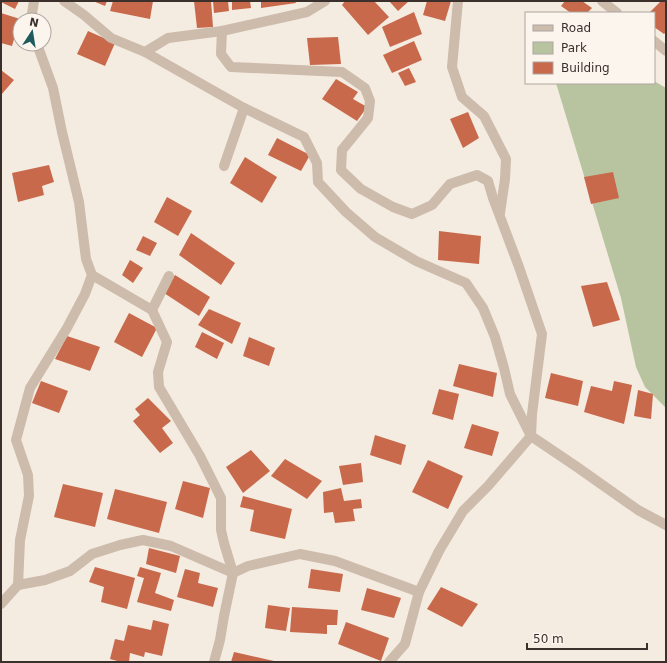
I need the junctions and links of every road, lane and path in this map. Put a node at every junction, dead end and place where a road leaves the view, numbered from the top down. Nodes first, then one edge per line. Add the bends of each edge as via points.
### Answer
1 (34, 1) edge
2 (64, 1) edge
3 (325, 1) edge
4 (458, 1) edge
5 (602, 1) edge
6 (32, 12) edge
7 (616, 12) edge
8 (222, 31) junction
9 (655, 43) edge
10 (666, 51) edge
11 (40, 52) edge
12 (145, 52) junction
13 (244, 108) junction
14 (224, 166) dead end
15 (500, 215) junction
16 (92, 274) junction
17 (169, 276) dead end
18 (152, 310) junction
19 (531, 436) junction
20 (666, 525) edge
21 (233, 573) junction
22 (18, 585) junction
23 (419, 592) junction
24 (1, 604) edge
25 (214, 662) edge
26 (389, 662) edge

1 - 6 street
2 - 12 street via 111,38
3 - 8 street via 307,12
4 - 15 street via 452,67 462,98 484,116 506,159
5 - 7 street
8 - 12 street via 168,38
8 - 15 street via 221,54 232,66 342,72 365,88 370,101 368,118 342,150 341,170 361,189 412,214 432,205 450,184 477,174 488,181
9 - 10 street
11 - 16 street via 53,88 79,202 86,259
12 - 13 street
13 - 14 street
13 - 19 street via 304,137 317,163 318,182 374,237 466,283 483,308 493,331 510,394
15 - 19 street via 542,334
16 - 18 street
16 - 22 street via 82,301 30,388 16,440 28,475 30,496 20,540
17 - 18 street
18 - 21 street via 167,342 158,372 159,386 221,498 221,530
19 - 20 street via 638,510
19 - 23 street via 463,511
21 - 22 street via 171,546 143,540 92,554 70,571 45,580
21 - 23 street via 248,566 300,554 335,561
21 - 25 street
22 - 24 street
23 - 26 street via 405,644

